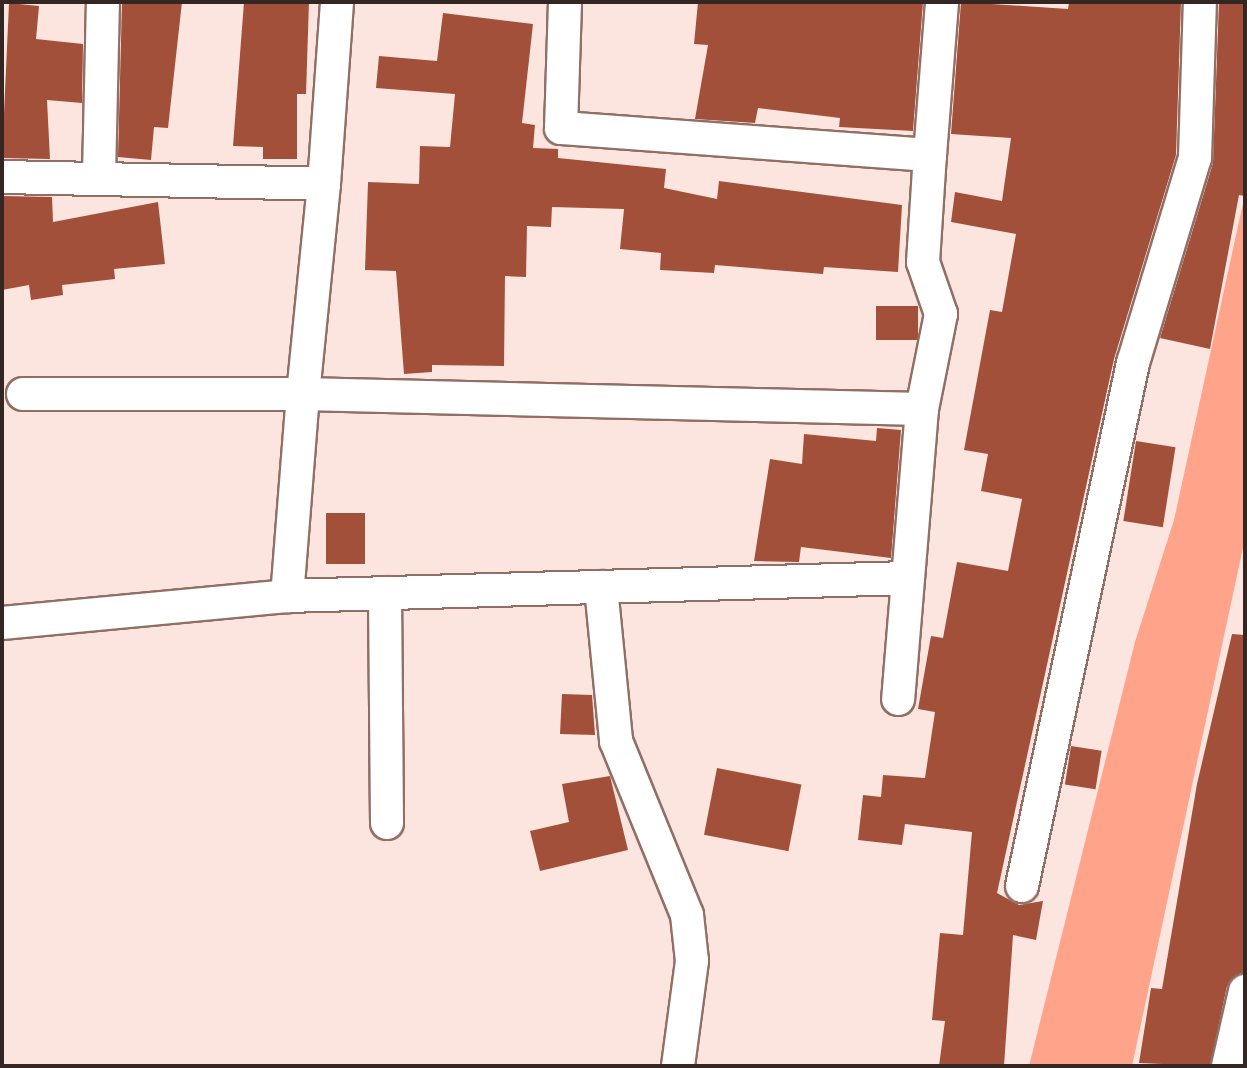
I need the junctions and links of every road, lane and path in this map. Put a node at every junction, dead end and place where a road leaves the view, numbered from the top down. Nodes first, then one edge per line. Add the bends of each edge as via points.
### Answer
1 (103, 2) edge
2 (337, 2) edge
3 (565, 2) edge
4 (942, 2) edge
5 (1200, 2) edge
6 (930, 155) junction
7 (99, 176) junction
8 (2, 177) edge
9 (324, 184) junction
10 (23, 394) dead end
11 (303, 394) junction
12 (922, 409) junction
13 (908, 578) junction
14 (601, 587) junction
15 (385, 593) junction
16 (287, 596) junction
17 (2, 623) edge
18 (898, 699) dead end
19 (387, 823) dead end
20 (1022, 886) dead end
21 (1245, 991) edge
22 (678, 1066) edge
23 (1228, 1066) edge

1 - 7 street
2 - 9 street
3 - 6 street via 561,128
4 - 6 street
5 - 20 street via 1195,158 1133,363
6 - 12 street via 923,262 941,314
7 - 8 street
7 - 9 street
9 - 11 street
10 - 11 street
11 - 12 street
11 - 16 street
12 - 13 street
13 - 14 street
13 - 18 street
14 - 15 street
14 - 22 street via 616,741 687,915 692,961
15 - 16 street
15 - 19 street
16 - 17 street
21 - 23 street

